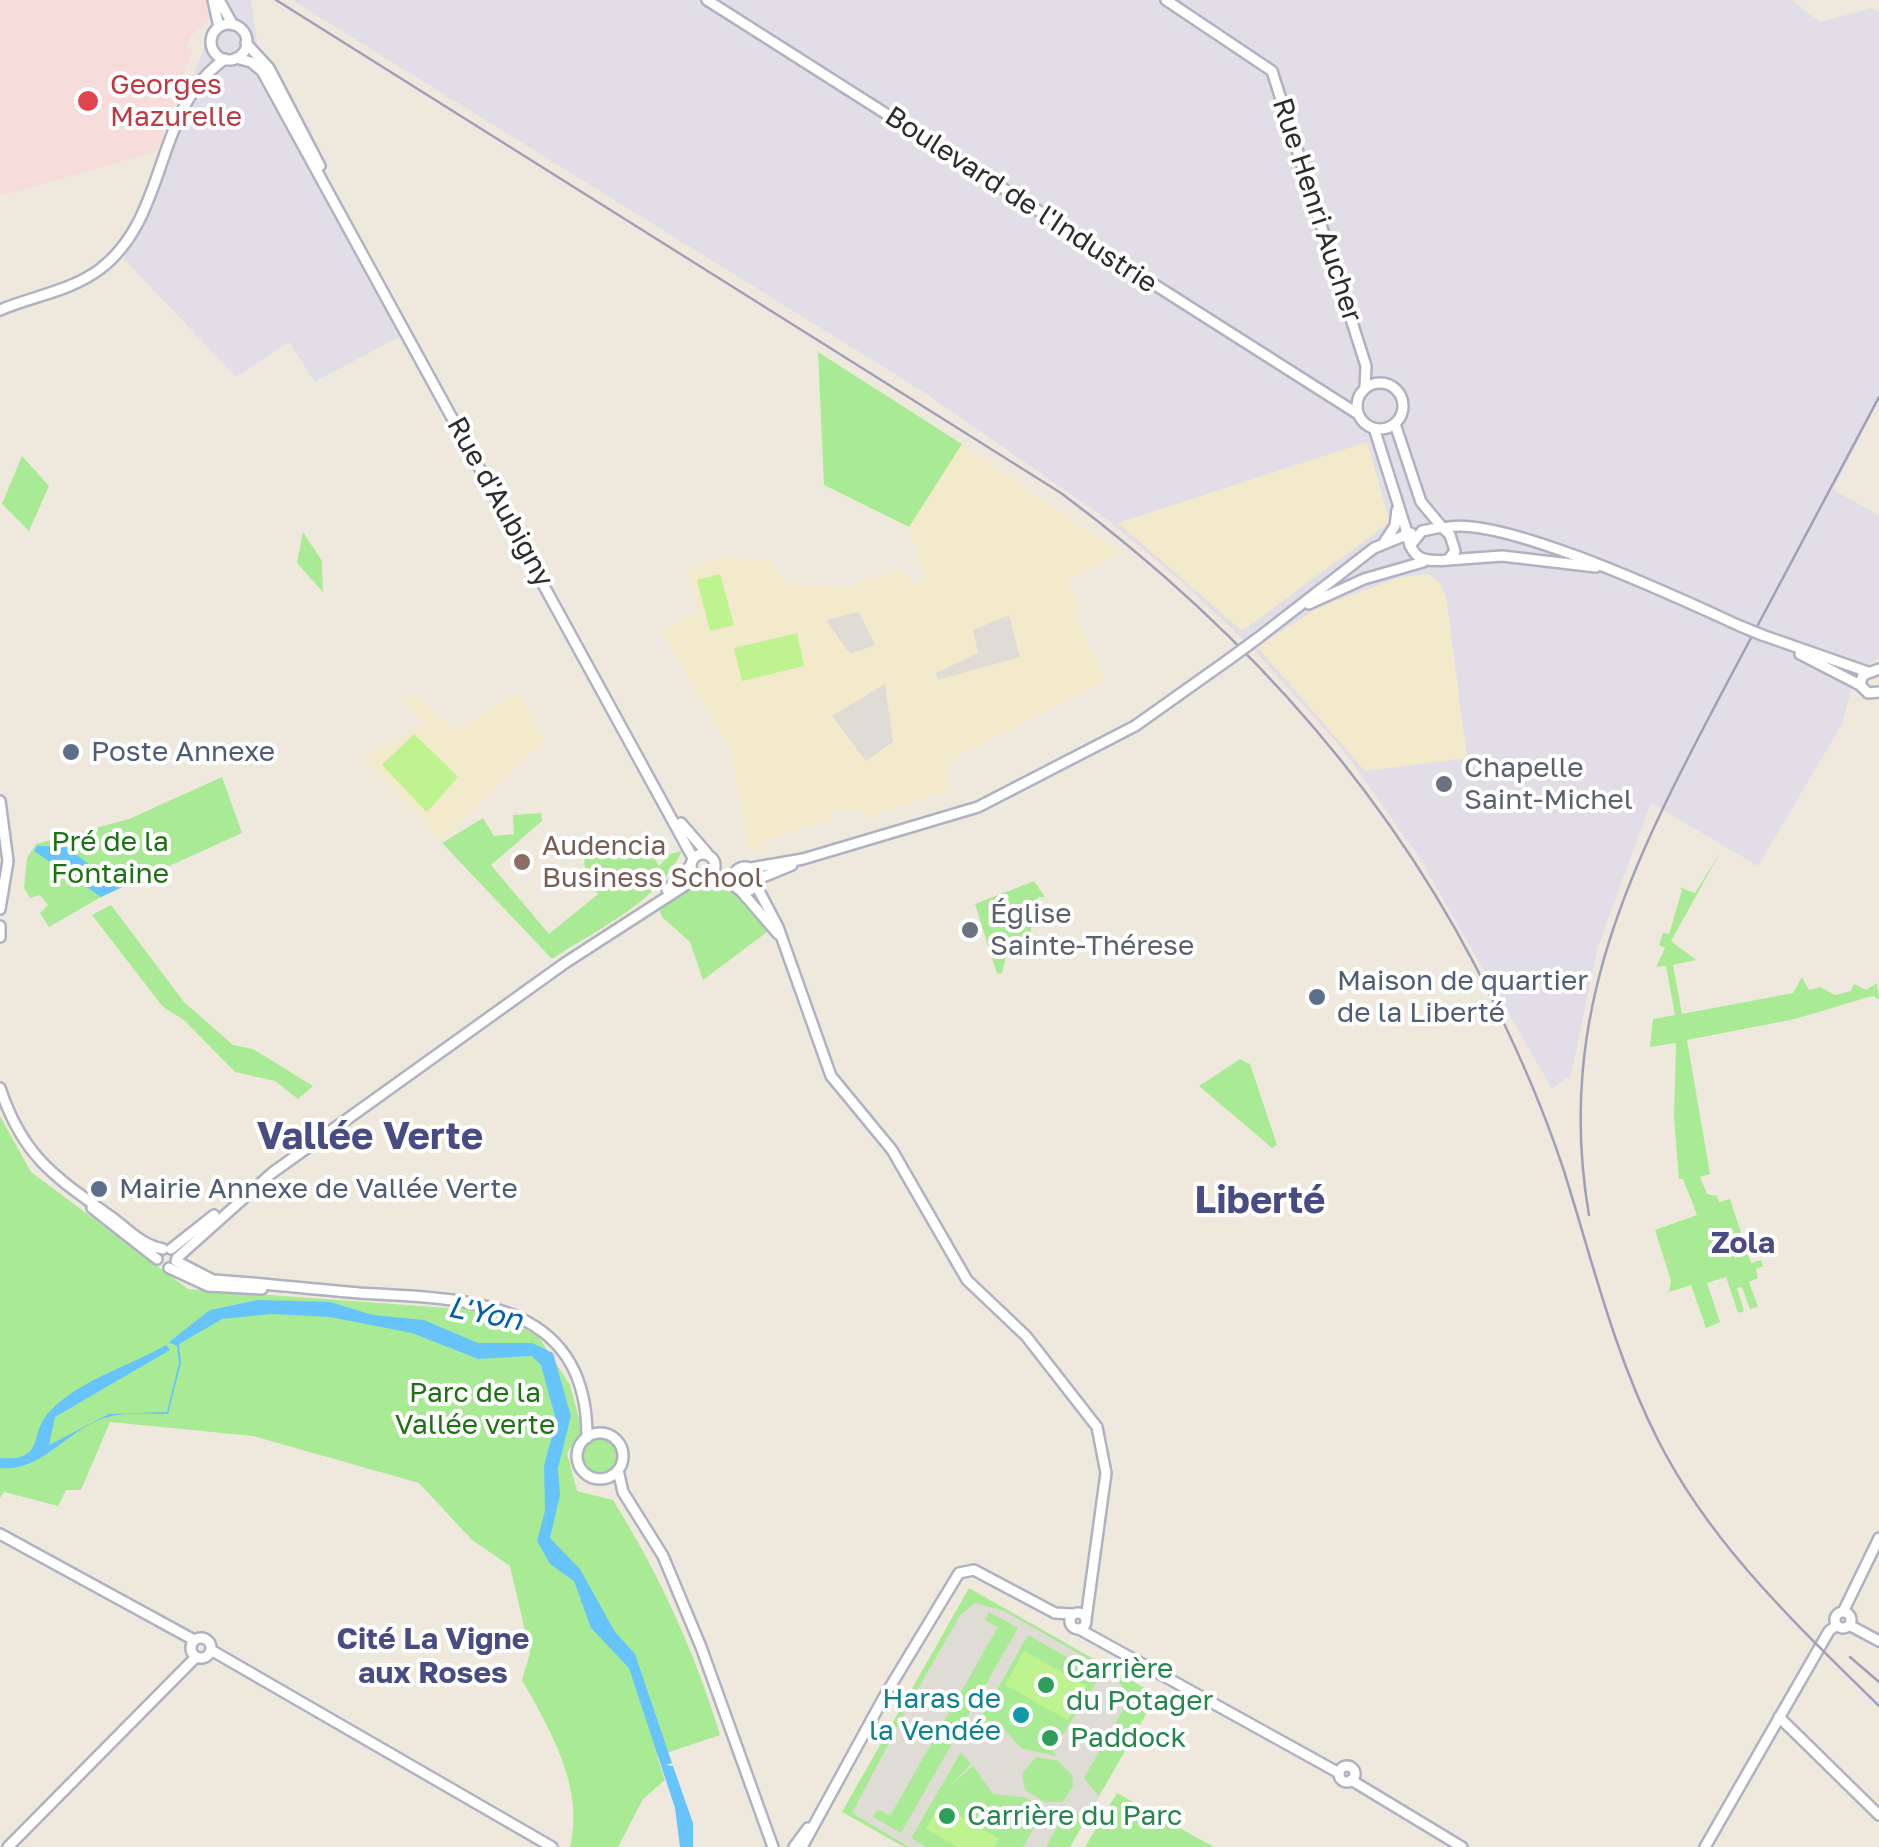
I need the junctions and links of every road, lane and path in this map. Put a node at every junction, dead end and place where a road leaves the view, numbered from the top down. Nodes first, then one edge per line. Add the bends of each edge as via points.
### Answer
1 (216, 0) edge
2 (707, 0) edge
3 (1166, 0) edge
4 (233, 25) junction
5 (219, 27) junction
6 (246, 43) junction
7 (214, 51) junction
8 (230, 59) junction
9 (205, 74) junction
10 (335, 201) junction
11 (0, 310) edge
12 (1366, 366) junction
13 (1383, 382) junction
14 (1362, 391) junction
15 (1334, 401) junction
16 (1358, 414) junction
17 (1395, 424) junction
18 (1374, 428) junction
19 (1397, 502) junction
20 (1443, 528) junction
21 (1422, 531) junction
22 (1407, 534) junction
23 (1385, 542) junction
24 (1410, 546) junction
25 (1448, 560) junction
26 (1423, 562) junction
27 (1608, 570) junction
28 (1286, 618) junction
29 (1762, 635) junction
30 (1874, 671) edge
31 (1860, 685) junction
32 (1879, 692) edge
33 (0, 801) edge
34 (666, 803) junction
35 (803, 858) junction
36 (712, 859) junction
37 (692, 862) junction
38 (751, 868) junction
39 (711, 875) junction
40 (735, 876) junction
41 (698, 877) junction
42 (757, 882) junction
43 (741, 891) junction
44 (651, 906) junction
45 (0, 909) edge
46 (0, 926) edge
47 (0, 937) edge
48 (782, 940) junction
49 (0, 1088) edge
50 (169, 1257) junction
51 (587, 1410) junction
52 (604, 1434) junction
53 (587, 1438) junction
54 (618, 1470) junction
55 (602, 1479) junction
56 (623, 1492) junction
57 (0, 1534) edge
58 (1879, 1538) edge
59 (1843, 1612) junction
60 (1078, 1621) junction
61 (1837, 1625) junction
62 (1850, 1625) junction
63 (1879, 1640) edge
64 (193, 1649) junction
65 (209, 1652) junction
66 (1780, 1717) junction
67 (1879, 1815) edge
68 (814, 1822) junction
69 (768, 1832) junction
70 (8, 1847) edge
71 (552, 1847) edge
72 (774, 1847) edge
73 (783, 1847) edge
74 (794, 1847) edge
75 (802, 1847) edge
76 (1462, 1847) edge
77 (1705, 1847) edge

1 - 4 main road
1 - 5 main road
2 - 15 main road, Boulevard de l'Industrie
3 - 12 main road, Rue Henri Aucher via 1272,71
4 - 5 main road
4 - 6 main road
5 - 7 main road via 211,40
6 - 8 main road
6 - 10 main road, Rue d'Aubigny via 269,68
7 - 8 main road
7 - 9 main road
8 - 9 main road
8 - 10 main road, Rue d'Aubigny via 251,62 262,72
9 - 11 main road via 188,94 145,205 118,253 86,278
10 - 34 main road, Rue d'Aubigny
12 - 13 main road, Rue Henri Aucher
12 - 14 main road, Rue Henri Aucher
13 - 14 main road
13 - 17 main road via 1403,401
14 - 15 main road
14 - 16 main road
15 - 16 main road, Boulevard de l'Industrie
16 - 18 main road
17 - 18 main road
17 - 20 main road via 1421,502
18 - 19 main road
19 - 22 main road
19 - 23 main road via 1398,517
20 - 21 main road
20 - 25 main road via 1454,543
20 - 27 main road via 1511,536
21 - 22 main road
21 - 24 main road
22 - 23 main road
22 - 24 main road
23 - 28 main road
24 - 26 main road
25 - 26 main road
25 - 27 main road via 1520,557
26 - 28 main road via 1344,586
27 - 29 main road, bridge
28 - 35 main road, bridge via 1175,699 978,807
29 - 30 main road
29 - 31 main road
30 - 31 main road
31 - 32 main road
33 - 45 main road via 8,875
34 - 36 main road, Rue d'Aubigny
34 - 37 main road, Rue d'Aubigny
35 - 38 main road
35 - 42 main road
36 - 37 main road
36 - 39 main road
36 - 40 main road
37 - 41 main road, Rue d'Aubigny
37 - 44 main road
38 - 40 main road
38 - 42 main road
39 - 40 main road
39 - 41 main road
40 - 43 main road
41 - 44 main road
42 - 43 main road
42 - 48 main road
43 - 48 main road
44 - 50 main road
46 - 47 main road
48 - 60 main road via 830,1076 892,1150 967,1280 1026,1336 1097,1427 1106,1473
49 - 50 main road via 27,1148 86,1202
50 - 51 main road via 208,1286 458,1299 505,1309 562,1354
51 - 52 main road
51 - 53 main road
52 - 53 main road
52 - 54 main road via 620,1446
53 - 55 main road via 578,1462 589,1476
54 - 55 main road
54 - 56 main road
55 - 56 main road
56 - 69 main road via 668,1567
57 - 64 main road
58 - 59 main road
59 - 61 main road
59 - 62 main road
60 - 68 main road via 966,1570 952,1580
60 - 76 main road via 1108,1646 1339,1773 1349,1767 1351,1780
61 - 62 main road
61 - 66 main road
62 - 63 main road
64 - 65 main road
64 - 65 main road via 206,1639
64 - 70 main road
65 - 71 main road
66 - 67 main road
66 - 77 main road
68 - 74 main road
68 - 75 main road
69 - 72 main road
69 - 73 main road

